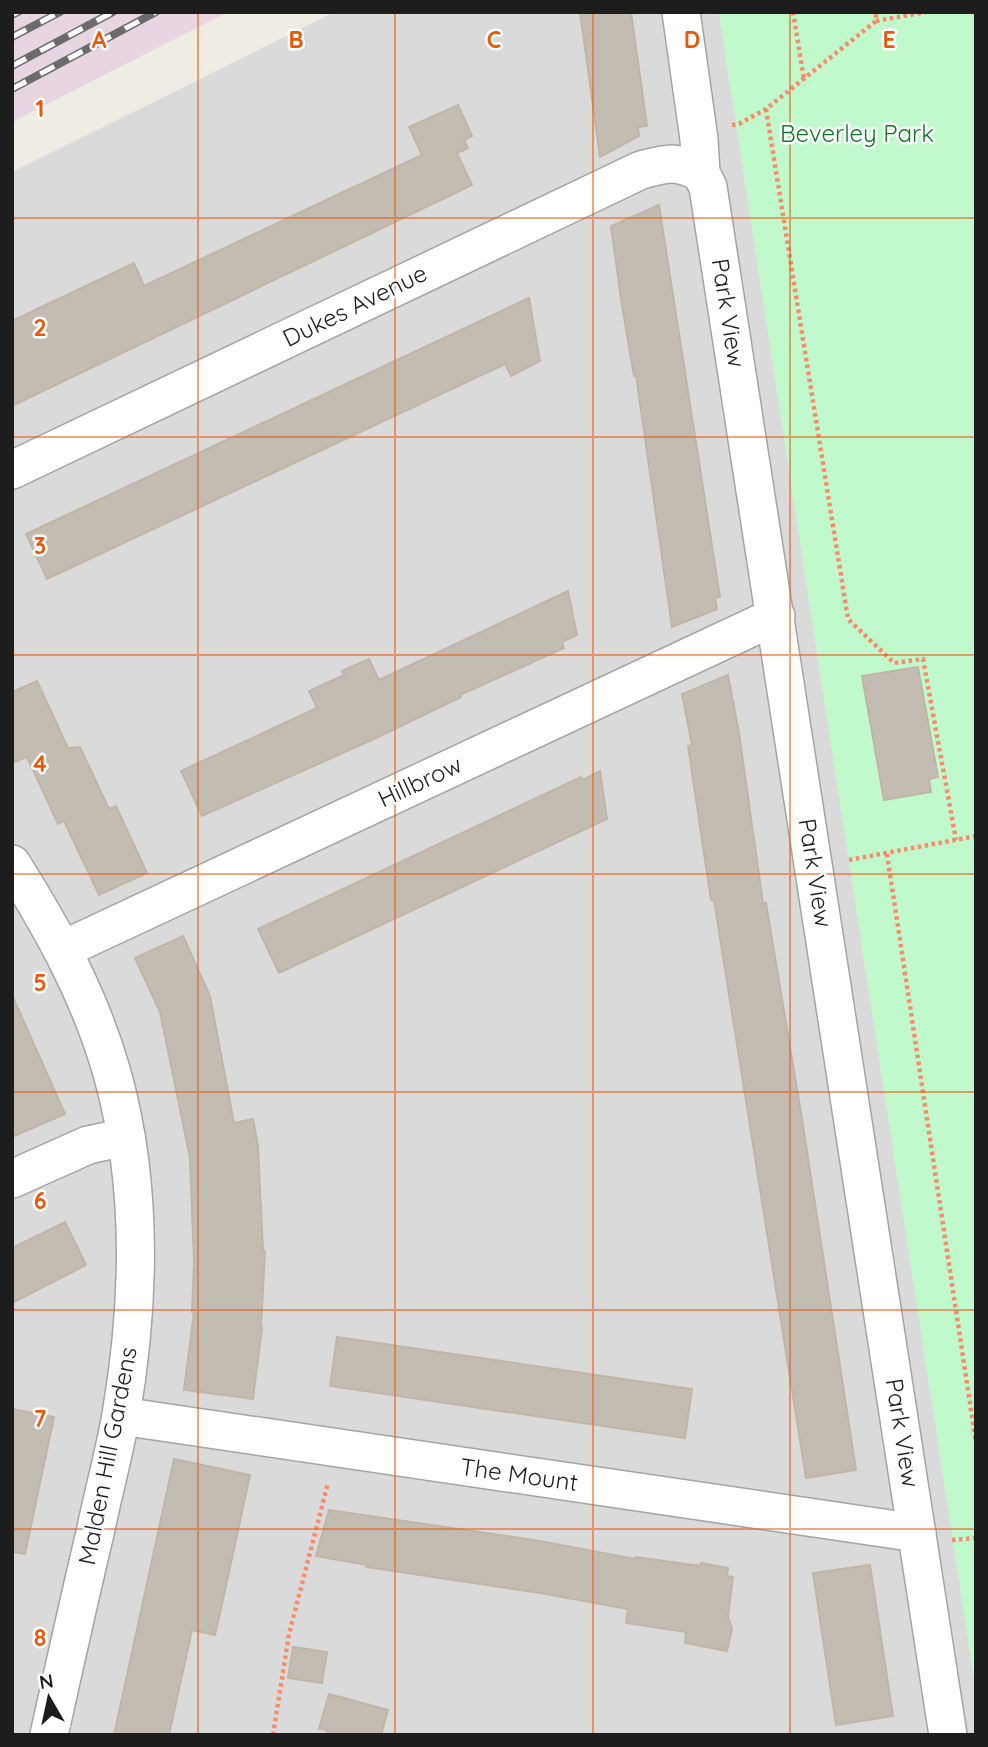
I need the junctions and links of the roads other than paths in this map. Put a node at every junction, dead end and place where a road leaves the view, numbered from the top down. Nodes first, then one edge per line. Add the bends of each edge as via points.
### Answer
1 (681, 12) edge
2 (701, 173) junction
3 (12, 470) edge
4 (776, 616) junction
5 (12, 864) edge
6 (64, 949) junction
7 (126, 1137) junction
8 (12, 1179) edge
9 (121, 1416) junction
10 (917, 1533) junction
11 (49, 1735) edge
12 (948, 1735) edge

1 - 2 street, Park View
2 - 3 street, Dukes Avenue via 667,162 641,170
2 - 4 street, Park View via 708,187
4 - 6 street, Hillbrow
4 - 10 street, Park View
5 - 6 street, Malden Hill Gardens
6 - 7 street, Malden Hill Gardens via 97,1027
7 - 8 street via 88,1144
7 - 9 street, Malden Hill Gardens via 134,1205 135,1279
9 - 10 street, The Mount
9 - 11 street, Malden Hill Gardens
10 - 12 street, Park View

